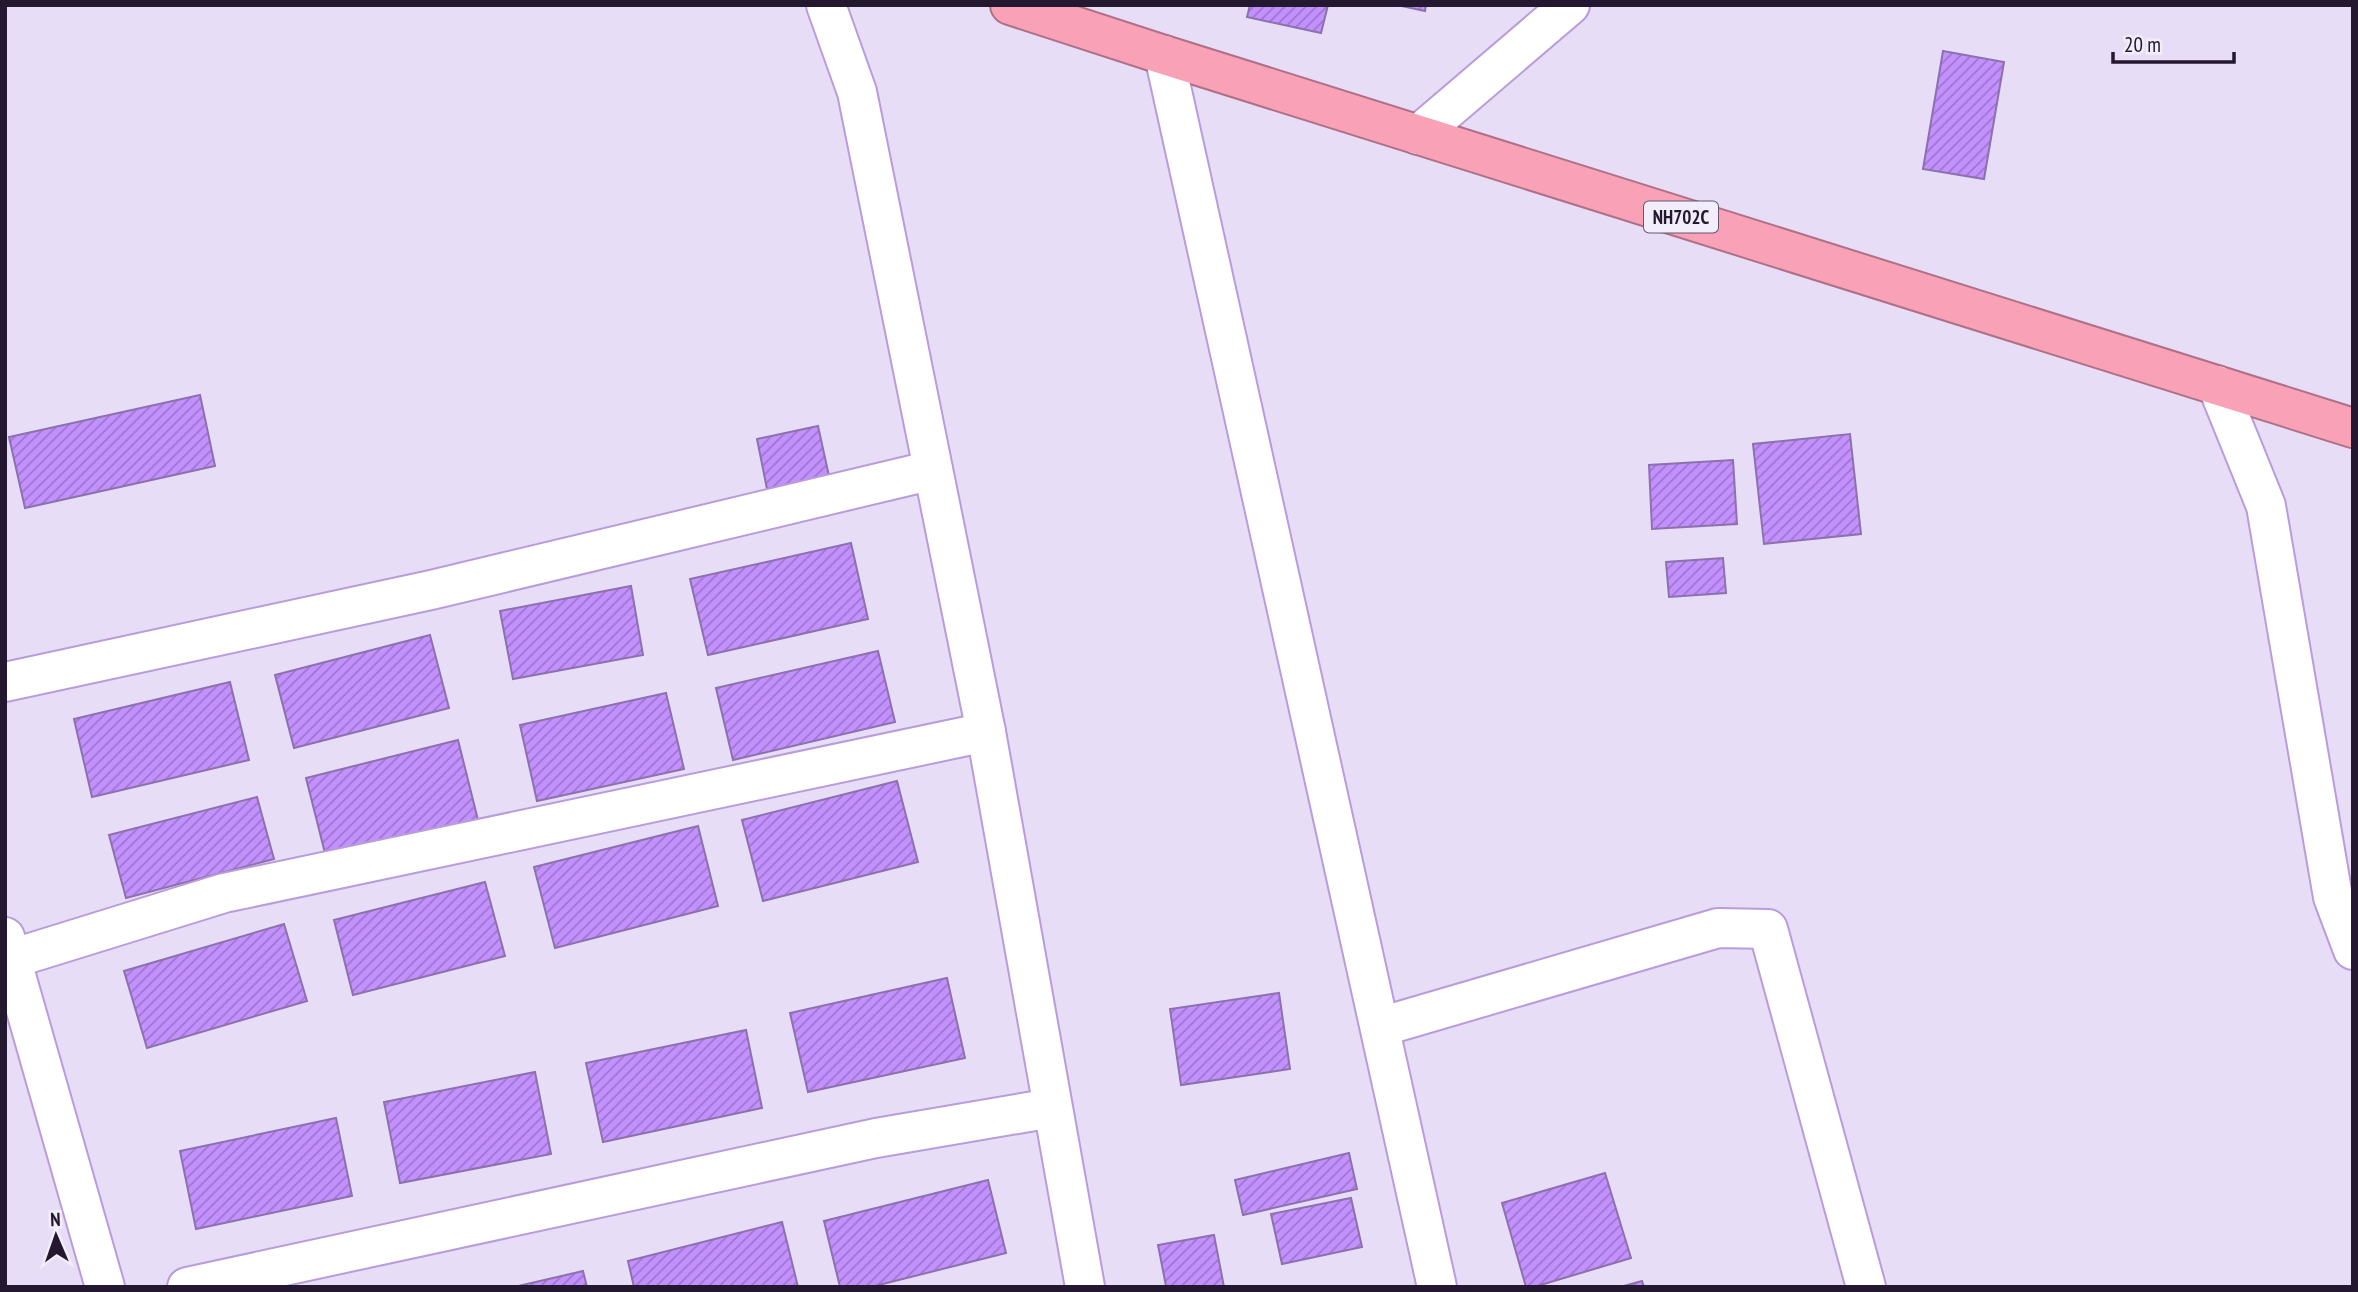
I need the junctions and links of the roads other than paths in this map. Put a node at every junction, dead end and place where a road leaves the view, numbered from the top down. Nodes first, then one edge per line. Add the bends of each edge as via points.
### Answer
1 (827, 5) edge
2 (1010, 5) edge
3 (1570, 5) edge
4 (1164, 55) junction
5 (1418, 135) junction
6 (2217, 385) junction
7 (2353, 428) edge
8 (933, 470) junction
9 (5, 682) edge
10 (986, 732) junction
11 (8, 948) edge
12 (2353, 950) edge
13 (1380, 1027) junction
14 (1052, 1108) junction
15 (105, 1287) edge
16 (187, 1287) edge
17 (1085, 1287) edge
18 (1437, 1287) edge
19 (1866, 1287) edge

1 - 8 street via 857,92
2 - 4 highway, NH702C
3 - 5 street
4 - 5 highway, NH702C
4 - 13 street
5 - 6 highway, NH702C
6 - 7 highway, NH702C
6 - 12 street via 2266,506 2333,897
8 - 9 street via 431,590
8 - 10 street
10 - 11 street via 224,893
10 - 14 street
11 - 15 street
13 - 18 street
13 - 19 street via 1718,928 1768,929
14 - 16 street via 876,1138
14 - 17 street

